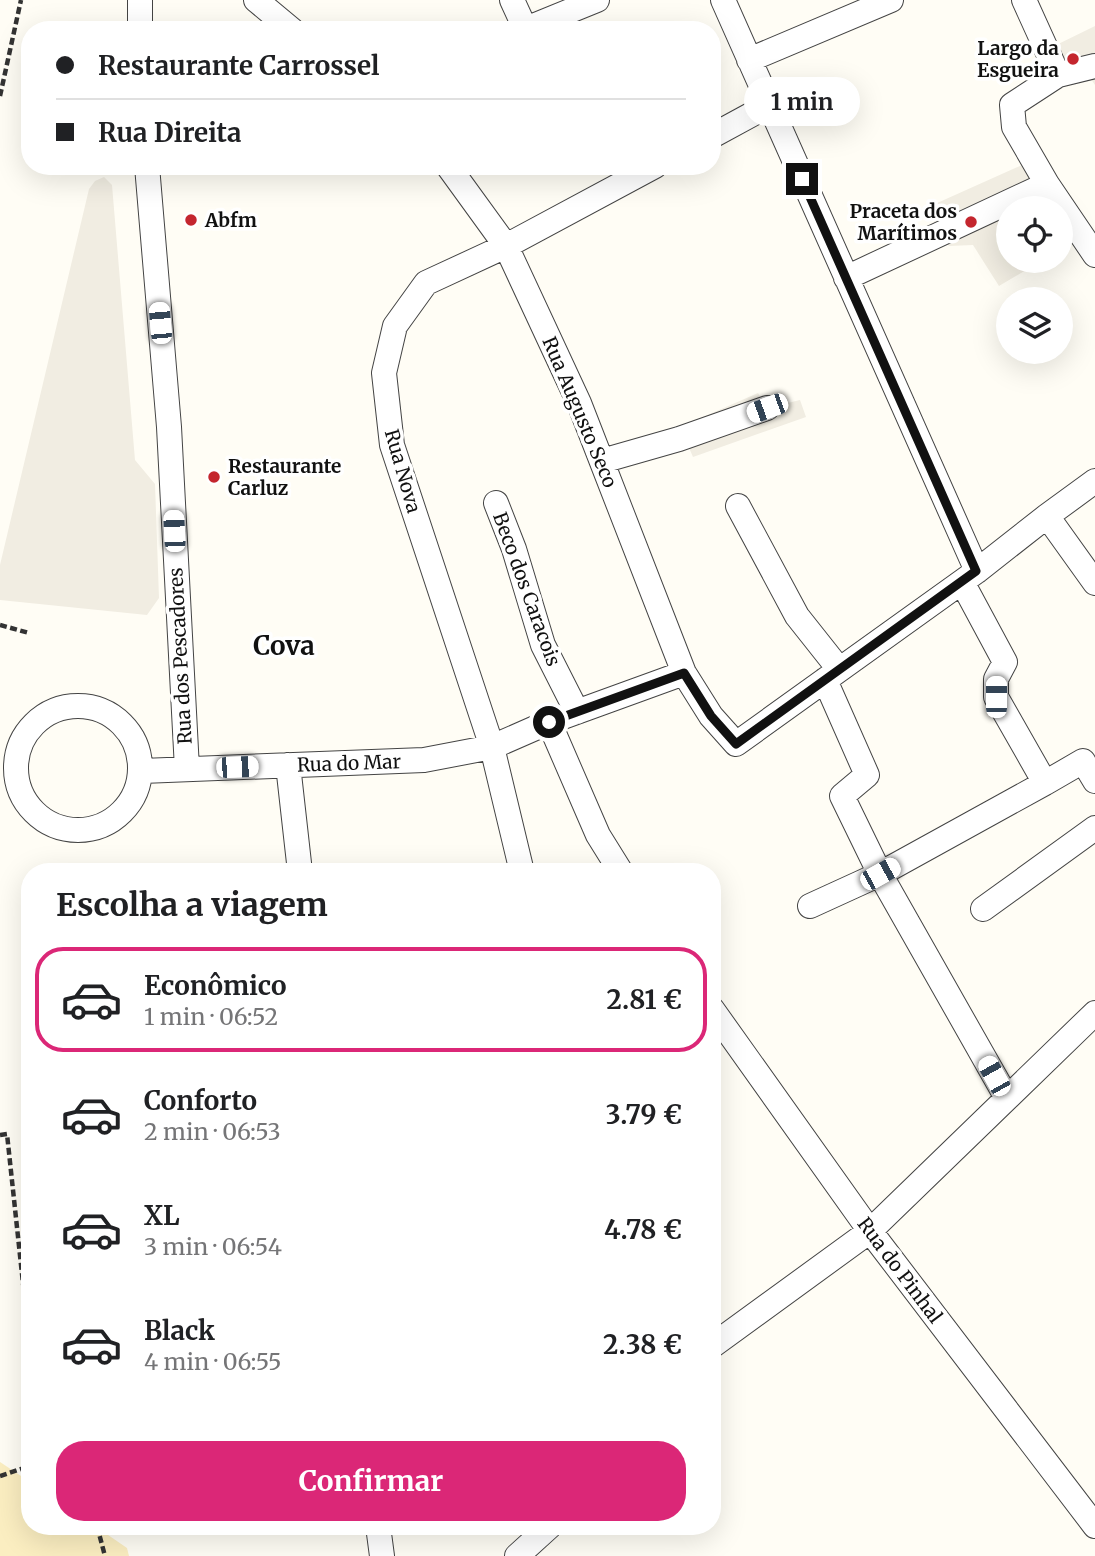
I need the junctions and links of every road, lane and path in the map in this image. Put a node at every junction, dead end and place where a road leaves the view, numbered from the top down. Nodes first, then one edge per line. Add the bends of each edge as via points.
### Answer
1 (20, 0) edge
2 (140, 0) edge
3 (256, 0) edge
4 (512, 0) edge
5 (597, 0) edge
6 (723, 0) edge
7 (891, 0) edge
8 (1024, 0) edge
9 (140, 21) edge
10 (281, 21) edge
11 (522, 21) edge
12 (545, 21) edge
13 (749, 60) junction
14 (1095, 66) edge
15 (1058, 75) junction
16 (0, 96) edge
17 (769, 105) junction
18 (721, 131) edge
19 (149, 175) edge
20 (455, 175) edge
21 (638, 175) edge
22 (1048, 184) junction
23 (506, 246) junction
24 (1095, 255) edge
25 (846, 278) junction
26 (767, 408) dead end
27 (602, 461) junction
28 (1095, 481) edge
29 (496, 503) dead end
30 (737, 506) dead end
31 (1047, 516) junction
32 (969, 576) junction
33 (1095, 583) edge
34 (0, 625) edge
35 (29, 632) dead end
36 (684, 673) junction
37 (832, 675) junction
38 (577, 712) junction
39 (549, 722) junction
40 (492, 747) junction
41 (288, 765) junction
42 (187, 769) junction
43 (142, 771) junction
44 (1095, 781) edge
45 (1045, 783) junction
46 (1095, 828) edge
47 (299, 863) edge
48 (520, 863) edge
49 (615, 863) edge
50 (880, 874) junction
51 (810, 906) dead end
52 (983, 909) dead end
53 (1095, 1013) edge
54 (721, 1022) edge
55 (1007, 1098) junction
56 (0, 1135) edge
57 (870, 1231) junction
58 (21, 1265) edge
59 (721, 1339) edge
60 (21, 1469) edge
61 (0, 1476) edge
62 (1095, 1525) edge
63 (99, 1535) edge
64 (379, 1535) edge
65 (540, 1535) edge
66 (105, 1556) edge
67 (382, 1556) edge
68 (517, 1556) edge

1 - 16 path
2 - 9 street
3 - 10 street
4 - 11 street
5 - 12 street
6 - 13 street
7 - 13 street
8 - 15 street
13 - 17 street
14 - 15 street
15 - 22 street via 1012,105 1014,127
17 - 18 street
17 - 25 street
19 - 42 street, Rua dos Pescadores via 169,427
20 - 23 street, Rua Augusto Seco
21 - 23 street, Rua Nova
22 - 24 street
22 - 25 street
23 - 27 street, Rua Augusto Seco
23 - 40 street, Rua Nova via 426,283 395,326 384,373 392,445
25 - 32 street
26 - 27 street
27 - 36 street, Rua Augusto Seco
28 - 31 street
29 - 38 street, Beco dos Caracois via 543,645
30 - 37 street
31 - 32 street
31 - 33 street
32 - 37 street
32 - 45 street via 1005,662 996,680 996,697
34 - 35 path
36 - 37 street, Rua Augusto Seco via 711,716 736,744
36 - 38 street, Rua do Mar
37 - 50 street via 867,775 842,796
38 - 39 street, Rua do Mar
39 - 40 street, Rua do Mar
39 - 49 street via 598,835
40 - 41 street, Rua do Mar via 425,760
40 - 48 street, Rua Nova
41 - 42 street, Rua do Mar
41 - 47 street
42 - 43 street, Rua do Mar
43 - 43 street via 131,734 116,718 96,708 74,706 40,718 25,734 15,766 18,788 28,806 48,823 69,830 94,829 114,820 134,796
44 - 45 street via 1083,761
45 - 50 street
46 - 52 street
50 - 51 street
50 - 55 street
53 - 55 street
54 - 57 street, Rua do Pinhal
55 - 57 street
56 - 58 path via 7,1134
57 - 59 street
57 - 62 street, Rua do Pinhal
60 - 61 path
63 - 66 path
64 - 67 street
65 - 68 street

